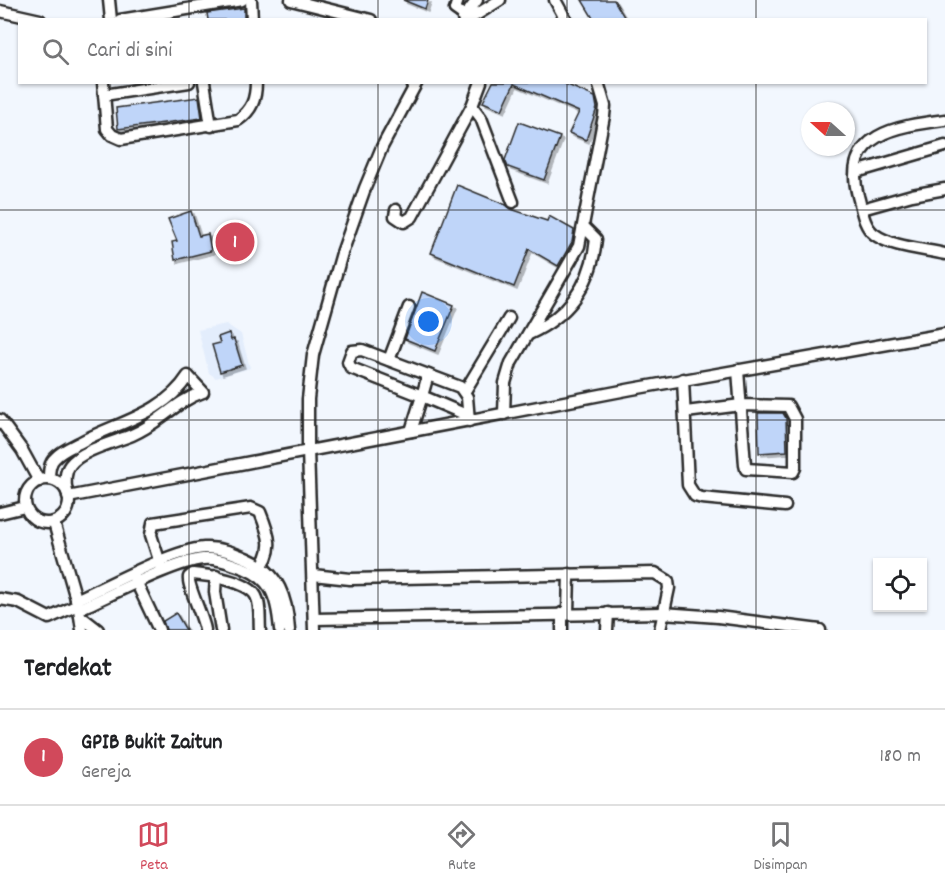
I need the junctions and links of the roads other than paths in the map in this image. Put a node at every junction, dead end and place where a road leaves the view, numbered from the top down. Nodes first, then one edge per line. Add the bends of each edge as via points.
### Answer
1 (109, 0) edge
2 (242, 0) edge
3 (251, 0) edge
4 (291, 0) edge
5 (458, 0) edge
6 (477, 0) edge
7 (500, 0) edge
8 (555, 0) edge
9 (333, 4) edge
10 (0, 11) edge
11 (197, 14) edge
12 (31, 18) edge
13 (111, 18) edge
14 (146, 18) edge
15 (252, 18) edge
16 (366, 18) edge
17 (465, 18) edge
18 (565, 18) edge
19 (103, 84) edge
20 (176, 84) edge
21 (204, 84) edge
22 (256, 84) edge
23 (416, 84) edge
24 (480, 84) edge
25 (599, 84) edge
26 (104, 95) junction
27 (472, 106) junction
28 (945, 120) edge
29 (211, 126) junction
30 (945, 146) edge
31 (856, 172) junction
32 (945, 189) edge
33 (513, 202) dead end
34 (862, 209) junction
35 (396, 210) dead end
36 (584, 227) junction
37 (945, 254) edge
38 (410, 307) dead end
39 (509, 318) dead end
40 (529, 334) junction
41 (945, 334) edge
42 (389, 360) junction
43 (738, 370) junction
44 (428, 375) junction
45 (683, 379) junction
46 (465, 391) junction
47 (422, 396) junction
48 (175, 399) junction
49 (741, 405) junction
50 (686, 412) junction
51 (504, 414) junction
52 (469, 419) junction
53 (0, 420) edge
54 (411, 431) junction
55 (308, 450) junction
56 (44, 480) junction
57 (67, 494) junction
58 (785, 506) dead end
59 (25, 507) junction
60 (0, 513) edge
61 (54, 523) junction
62 (161, 567) junction
63 (259, 569) junction
64 (312, 574) junction
65 (569, 574) junction
66 (216, 576) junction
67 (134, 579) junction
68 (0, 599) edge
69 (79, 607) junction
70 (218, 609) junction
71 (203, 613) junction
72 (565, 613) junction
73 (608, 613) junction
74 (663, 614) junction
75 (718, 617) junction
76 (49, 618) junction
77 (314, 625) edge
78 (777, 627) edge
79 (49, 630) edge
80 (82, 630) edge
81 (98, 630) edge
82 (159, 630) edge
83 (206, 630) edge
84 (222, 630) edge
85 (260, 630) edge
86 (280, 630) edge
87 (289, 630) edge
88 (562, 630) edge
89 (607, 630) edge
90 (660, 630) edge
91 (717, 630) edge
92 (820, 630) edge

1 - 13 street
2 - 11 street
3 - 15 street
4 - 9 street
5 - 17 street via 455,9
6 - 17 street
7 - 17 street
8 - 18 street
9 - 16 street
10 - 12 street
11 - 14 street
19 - 26 street
20 - 26 street
21 - 29 street
22 - 29 street via 255,100 248,113 238,120
23 - 55 street via 378,158 337,273 313,356
24 - 27 street
25 - 36 street via 604,116
26 - 29 street via 108,129 121,139
27 - 33 street via 481,118
27 - 35 street via 412,217 404,222 398,220
28 - 31 street via 874,137 860,152
30 - 31 street
31 - 34 street
32 - 34 street
34 - 37 street via 868,228 880,238
36 - 40 street via 572,262
36 - 40 street via 596,239 593,265 583,285 553,322
38 - 42 street
39 - 46 street
40 - 51 street via 508,372
41 - 43 street
42 - 44 street
42 - 47 street via 355,350 348,362 354,371
43 - 45 street
43 - 49 street
44 - 46 street
44 - 47 street
45 - 50 street
45 - 51 street
46 - 52 street
47 - 52 street
47 - 54 street
48 - 48 street via 203,392 188,376
48 - 56 street via 90,437 56,457
48 - 57 street via 144,429 71,464 65,476
49 - 49 street via 778,403 792,409 793,472 746,469
49 - 50 street
50 - 58 street via 688,484 695,496
51 - 52 street
52 - 54 street
53 - 56 street
54 - 55 street
55 - 57 street
55 - 64 street
56 - 57 street via 62,486
56 - 59 street via 26,494
57 - 61 street via 64,515
59 - 60 street
59 - 61 street via 36,521
61 - 69 street
62 - 63 street via 228,557
62 - 63 street via 150,532 153,523 251,508 260,512 270,550
62 - 67 street
63 - 86 street via 275,598
63 - 87 street via 280,586
64 - 65 street via 350,579
64 - 77 street
65 - 72 street
65 - 74 street via 655,573 668,581
66 - 70 street
66 - 71 street via 193,574 188,581
66 - 85 street via 254,592
67 - 69 street
67 - 82 street
68 - 76 street via 18,602
69 - 76 street
69 - 80 street
69 - 81 street
70 - 71 street
70 - 84 street
71 - 83 street
72 - 73 street
72 - 77 street
72 - 88 street
73 - 74 street
73 - 89 street
74 - 75 street
74 - 90 street
75 - 78 street
75 - 91 street
76 - 79 street
78 - 92 street

